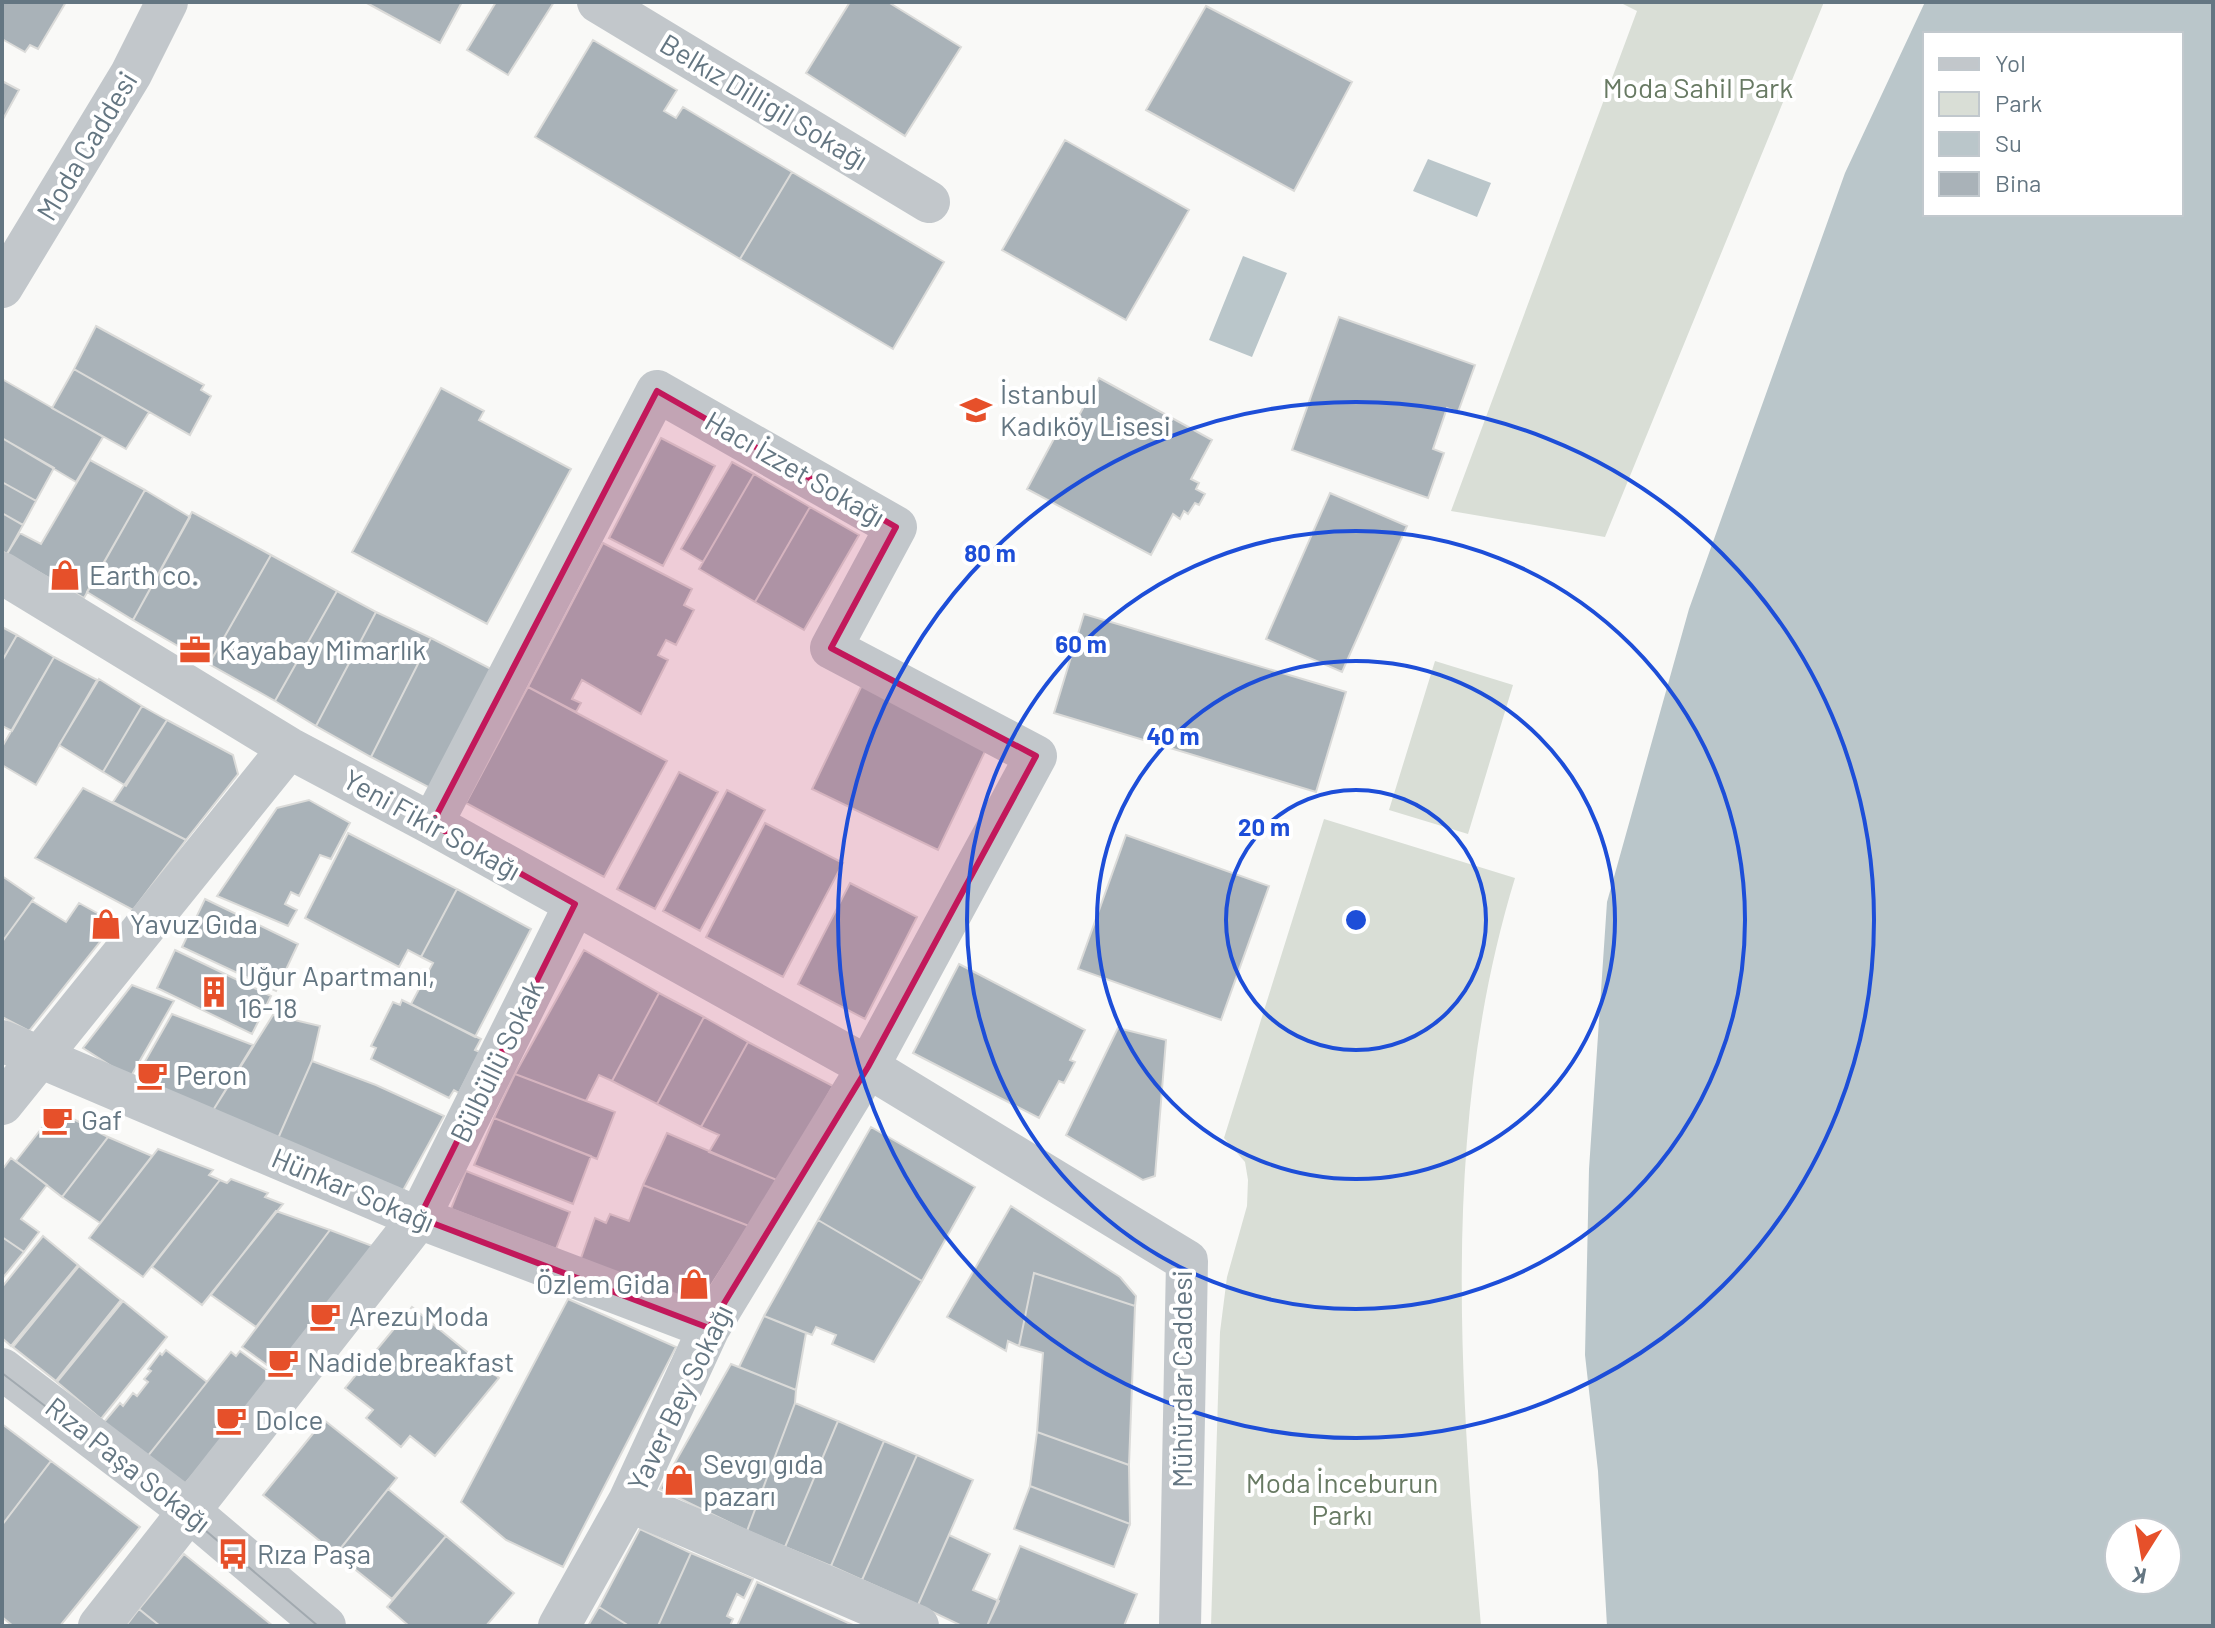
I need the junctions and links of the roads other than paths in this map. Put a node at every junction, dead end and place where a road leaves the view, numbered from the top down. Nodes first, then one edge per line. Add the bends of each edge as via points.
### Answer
1 (167, 2) edge
2 (598, 2) edge
3 (929, 202) dead end
4 (2, 287) edge
5 (2, 573) edge
6 (289, 748) junction
7 (432, 824) junction
8 (575, 904) junction
9 (20, 1049) edge
10 (868, 1067) junction
11 (2, 1104) edge
12 (419, 1218) junction
13 (709, 1328) junction
14 (2, 1369) edge
15 (629, 1501) junction
16 (189, 1511) junction
17 (99, 1626) edge
18 (325, 1626) edge
19 (559, 1626) edge
20 (918, 1626) edge
21 (1180, 1626) edge

1 - 4 street, Moda Caddesi via 131,74
2 - 3 street, Belkız Dilligil Sokağı
5 - 6 street, Yeni Fikir Sokağı
6 - 7 street, Yeni Fikir Sokağı
6 - 9 street
7 - 8 street, Yeni Fikir Sokağı
7 - 10 street, Hacı İzzet Sokağı via 657,391 896,527 831,648 1036,756
8 - 10 street, Yeni Fikir Sokağı
8 - 12 street, Bülbüllü Sokak
9 - 11 street
9 - 12 street, Hünkar Sokağı
10 - 13 street, Yaver Bey Sokağı
10 - 21 street, Mühürdar Caddesi via 1187,1261
12 - 13 street, Hünkar Sokağı
12 - 16 street, Bülbüllü Sokak
13 - 15 street, Yaver Bey Sokağı
14 - 16 street, Rıza Paşa Sokağı
15 - 19 street
15 - 20 street, Yaver Bey Sokağı
16 - 17 street, Bülbüllü Sokak
16 - 18 street, Rıza Paşa Sokağı

